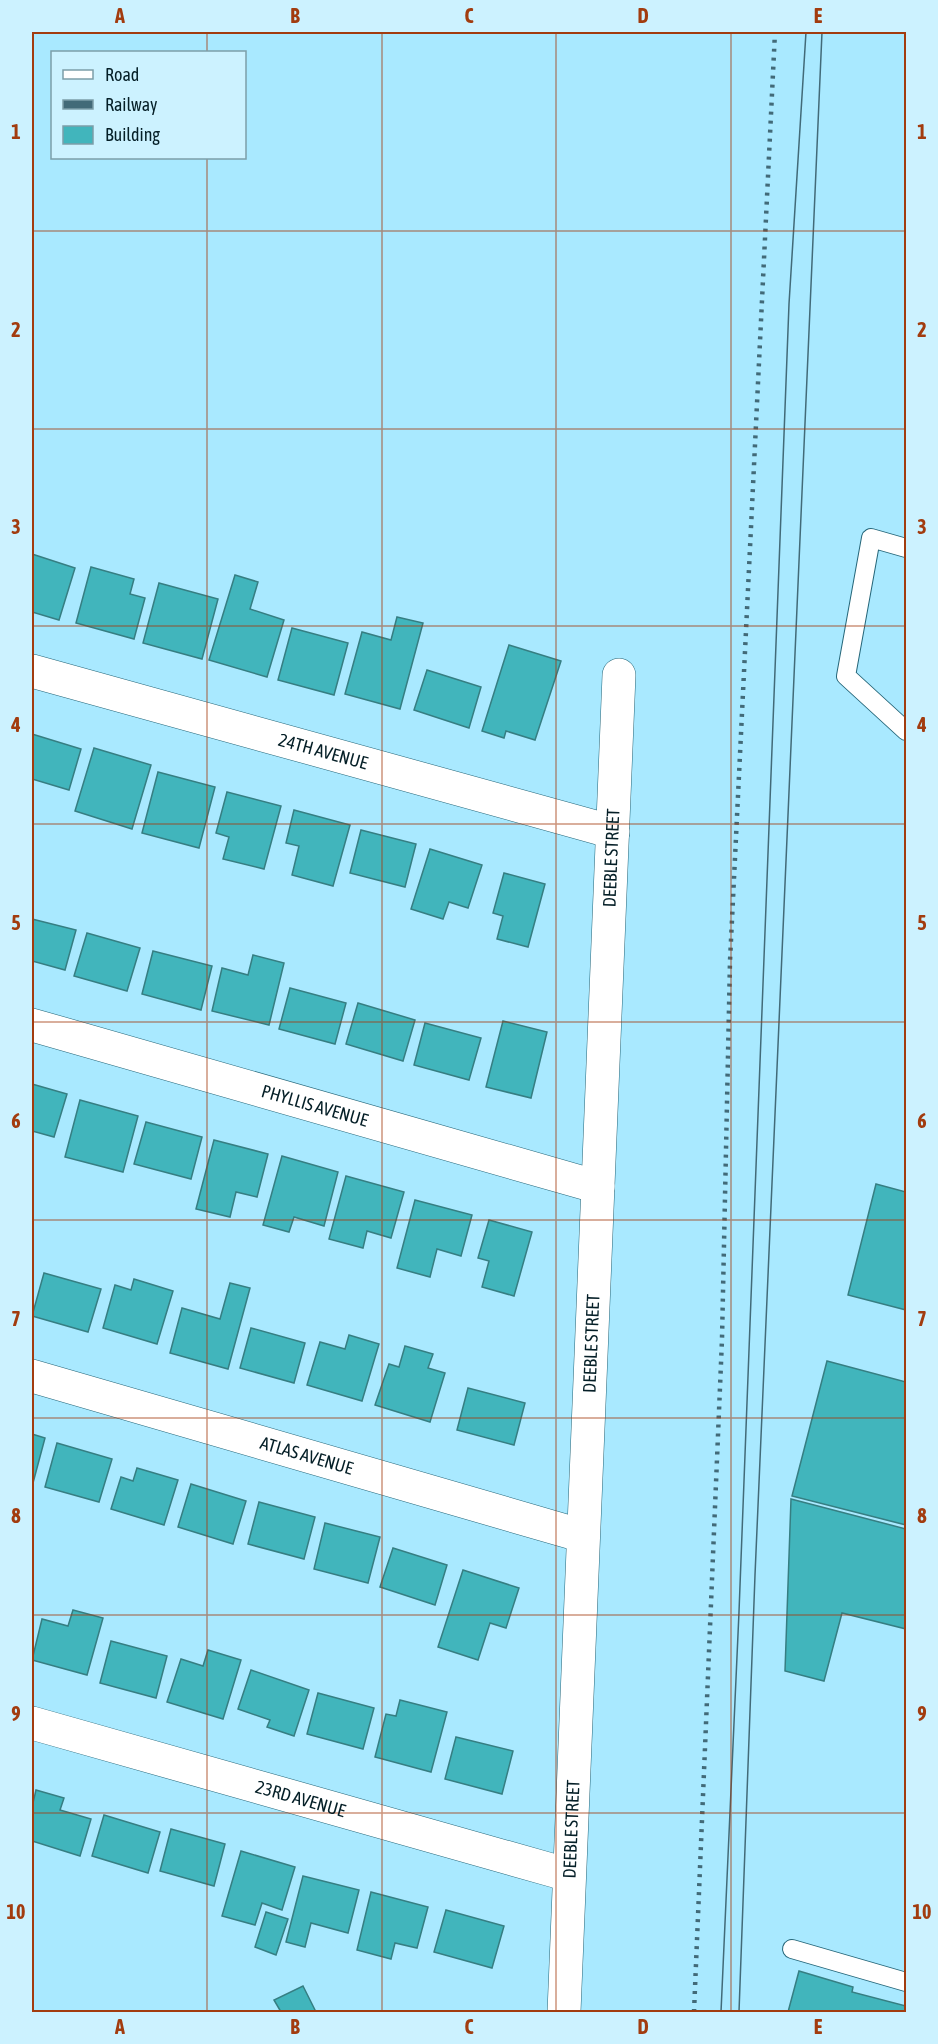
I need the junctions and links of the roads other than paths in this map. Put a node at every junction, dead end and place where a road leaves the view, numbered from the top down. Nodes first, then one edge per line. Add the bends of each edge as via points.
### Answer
1 (906, 548) edge
2 (32, 671) edge
3 (619, 675) dead end
4 (906, 731) edge
5 (613, 832) junction
6 (32, 1025) edge
7 (598, 1187) junction
8 (32, 1376) edge
9 (583, 1536) junction
10 (32, 1723) edge
11 (569, 1875) junction
12 (792, 1949) dead end
13 (906, 1982) edge
14 (564, 2013) edge

1 - 4 lane via 871,538 846,676
2 - 5 street, 24TH AVENUE
3 - 5 street, DEEBLE STREET
5 - 7 street, DEEBLE STREET
6 - 7 street, PHYLLIS AVENUE
7 - 9 street, DEEBLE STREET
8 - 9 street, ATLAS AVENUE
9 - 11 street, DEEBLE STREET
10 - 11 street, 23RD AVENUE
11 - 14 street, DEEBLE STREET
12 - 13 lane

